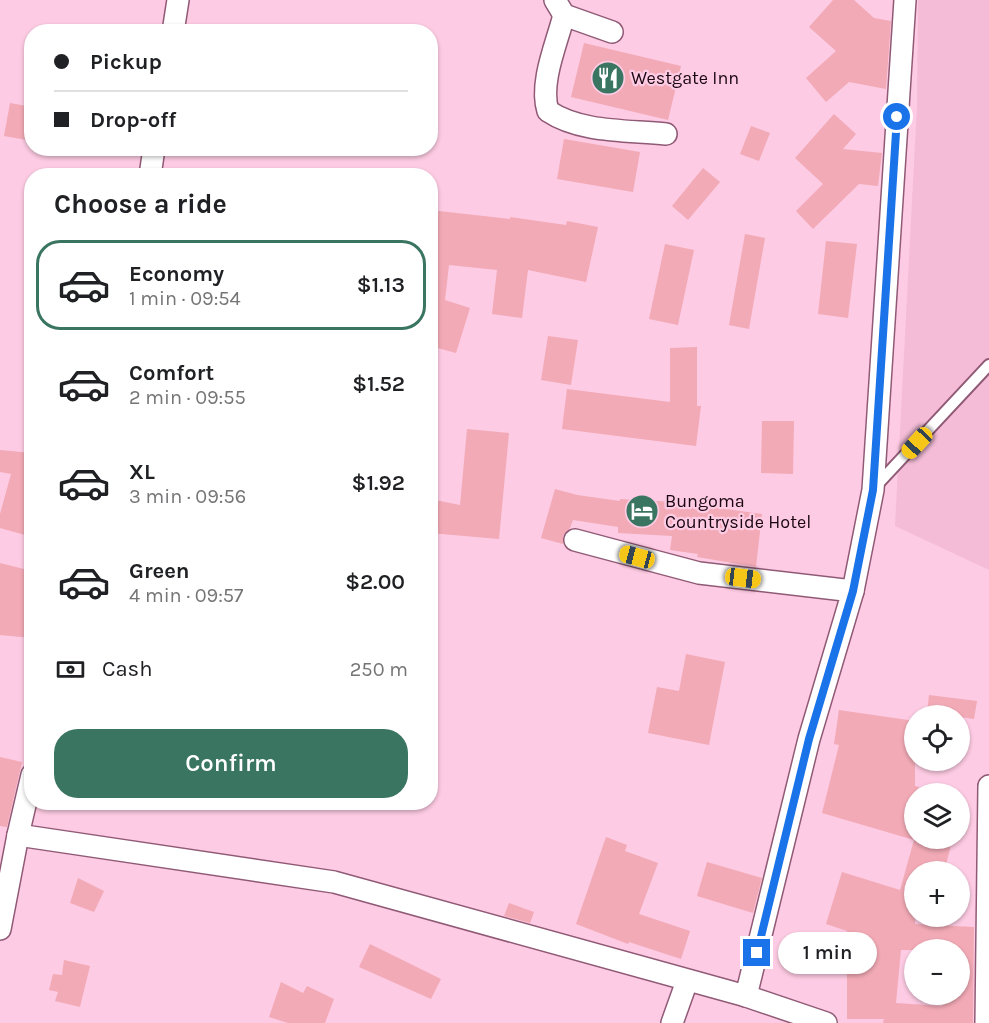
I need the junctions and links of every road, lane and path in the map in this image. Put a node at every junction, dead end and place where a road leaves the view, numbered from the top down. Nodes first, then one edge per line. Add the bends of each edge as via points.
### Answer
1 (178, 0) edge
2 (904, 0) edge
3 (560, 8) edge
4 (174, 24) edge
5 (612, 32) dead end
6 (666, 135) dead end
7 (989, 365) edge
8 (873, 490) junction
9 (576, 540) dead end
10 (853, 591) junction
11 (989, 786) edge
12 (24, 809) edge
13 (18, 835) junction
14 (0, 929) edge
15 (687, 981) junction
16 (746, 996) junction
17 (672, 1023) edge
18 (826, 1023) edge
19 (986, 1023) edge

1 - 4 street
2 - 8 street
3 - 5 street
3 - 6 street via 546,82 544,100 548,111 580,125
7 - 8 lane
8 - 10 street
9 - 10 street via 699,573
10 - 16 street via 809,739
11 - 19 street
12 - 13 street
13 - 14 street
13 - 15 street via 334,882
15 - 16 street
15 - 17 street
16 - 18 street

